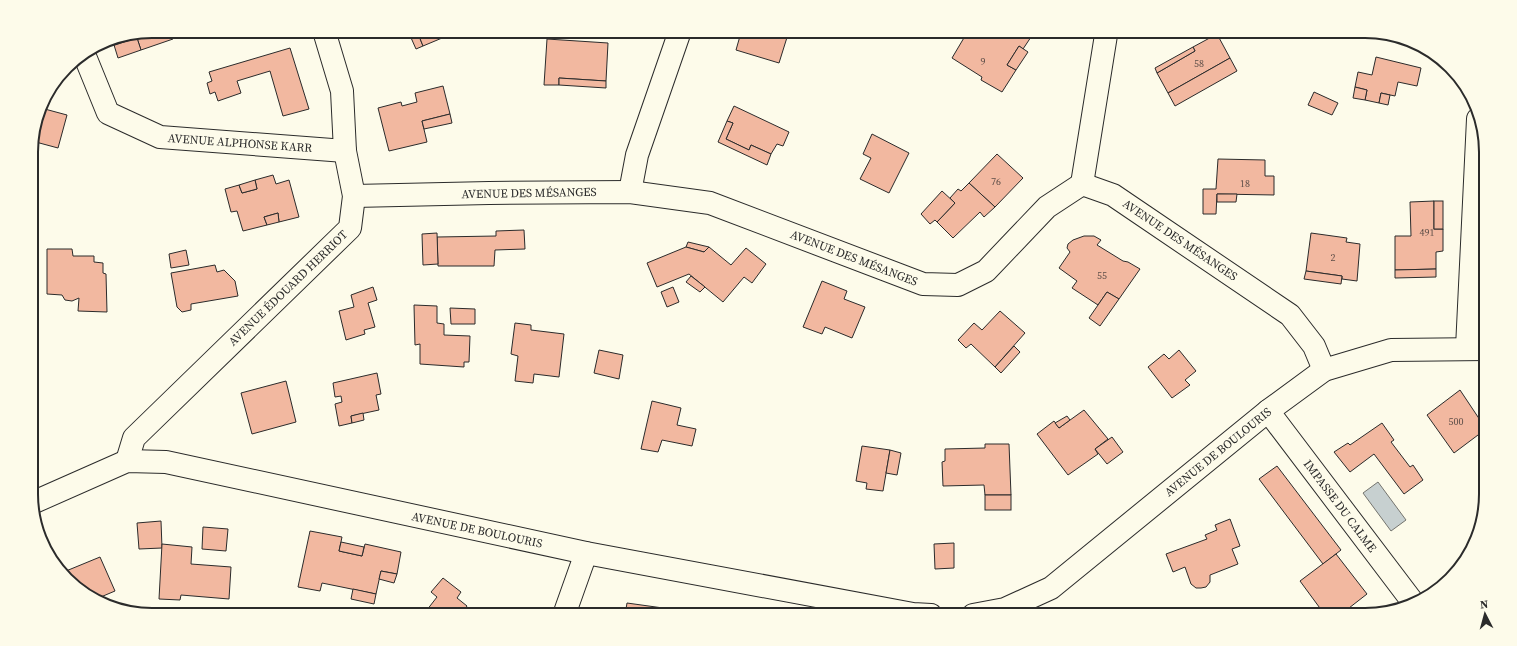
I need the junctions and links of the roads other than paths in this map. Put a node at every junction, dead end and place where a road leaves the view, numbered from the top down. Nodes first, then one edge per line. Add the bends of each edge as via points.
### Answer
1 (326, 38) edge
2 (678, 38) edge
3 (1106, 38) edge
4 (86, 59) edge
5 (1478, 136) edge
6 (345, 151) junction
7 (1082, 184) junction
8 (630, 192) junction
9 (354, 196) junction
10 (1476, 349) edge
11 (1324, 370) junction
12 (1268, 411) junction
13 (127, 461) junction
14 (38, 500) edge
15 (586, 553) junction
16 (1410, 598) edge
17 (566, 608) edge
18 (881, 608) edge
19 (1009, 608) edge

1 - 6 street, AVENUE ÉDOUARD HERRIOT via 342,91
2 - 8 street via 637,154
3 - 7 street
4 - 6 street, AVENUE ALPHONSE KARR via 108,113 160,137
5 - 10 street
6 - 9 street, AVENUE ÉDOUARD HERRIOT
7 - 8 street, AVENUE DES MÉSANGES via 1047,207 986,271 958,285 923,284 710,203
7 - 11 street, AVENUE DES MÉSANGES via 1113,195 1290,315 1314,346
8 - 9 street, AVENUE DES MÉSANGES
9 - 13 street, AVENUE ÉDOUARD HERRIOT via 350,228 134,438
10 - 11 street, AVENUE DE BOULOURIS via 1391,350
11 - 12 street, AVENUE DE BOULOURIS
12 - 16 street, IMPASSE DU CALME
12 - 19 street, AVENUE DE BOULOURIS via 1051,588
13 - 14 street, AVENUE DE BOULOURIS
13 - 15 street, AVENUE DE BOULOURIS via 166,462
15 - 17 street
15 - 18 street, AVENUE DE BOULOURIS

